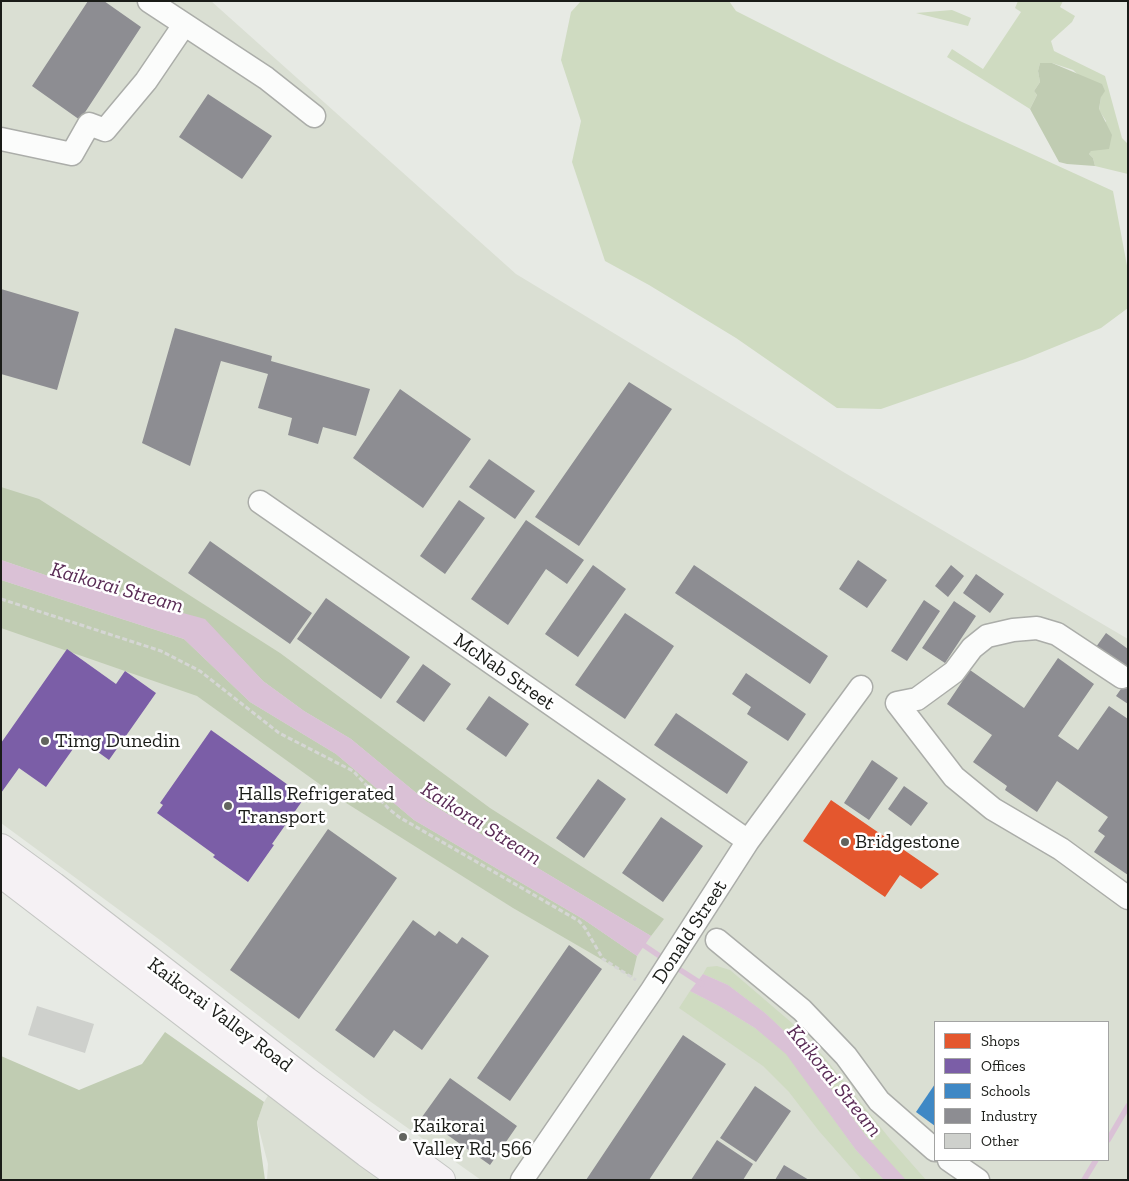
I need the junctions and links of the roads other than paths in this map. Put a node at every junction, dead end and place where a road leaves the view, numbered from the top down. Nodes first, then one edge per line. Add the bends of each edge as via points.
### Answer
1 (148, 1) edge
2 (184, 25) junction
3 (314, 116) dead end
4 (1, 139) edge
5 (260, 502) dead end
6 (1122, 677) dead end
7 (861, 686) dead end
8 (748, 841) junction
9 (1, 848) edge
10 (1, 873) edge
11 (1128, 898) edge
12 (717, 940) dead end
13 (934, 1149) edge
14 (950, 1161) edge
15 (405, 1180) edge
16 (441, 1180) edge
17 (522, 1180) edge
18 (978, 1180) edge

1 - 2 street
2 - 3 street via 266,78
2 - 4 street via 146,81 105,130 89,124 72,154
5 - 8 street, McNab Street
6 - 11 street via 1057,634 1037,628 1013,630 987,636 972,648 954,672 917,699 897,703 954,777 993,810 1061,849
7 - 8 street, Donald Street
8 - 17 street, Donald Street via 652,990
9 - 16 main road, Kaikorai Valley Road
10 - 15 main road, Kaikorai Valley Road
12 - 13 street via 802,1010 846,1056 879,1100
14 - 18 street

